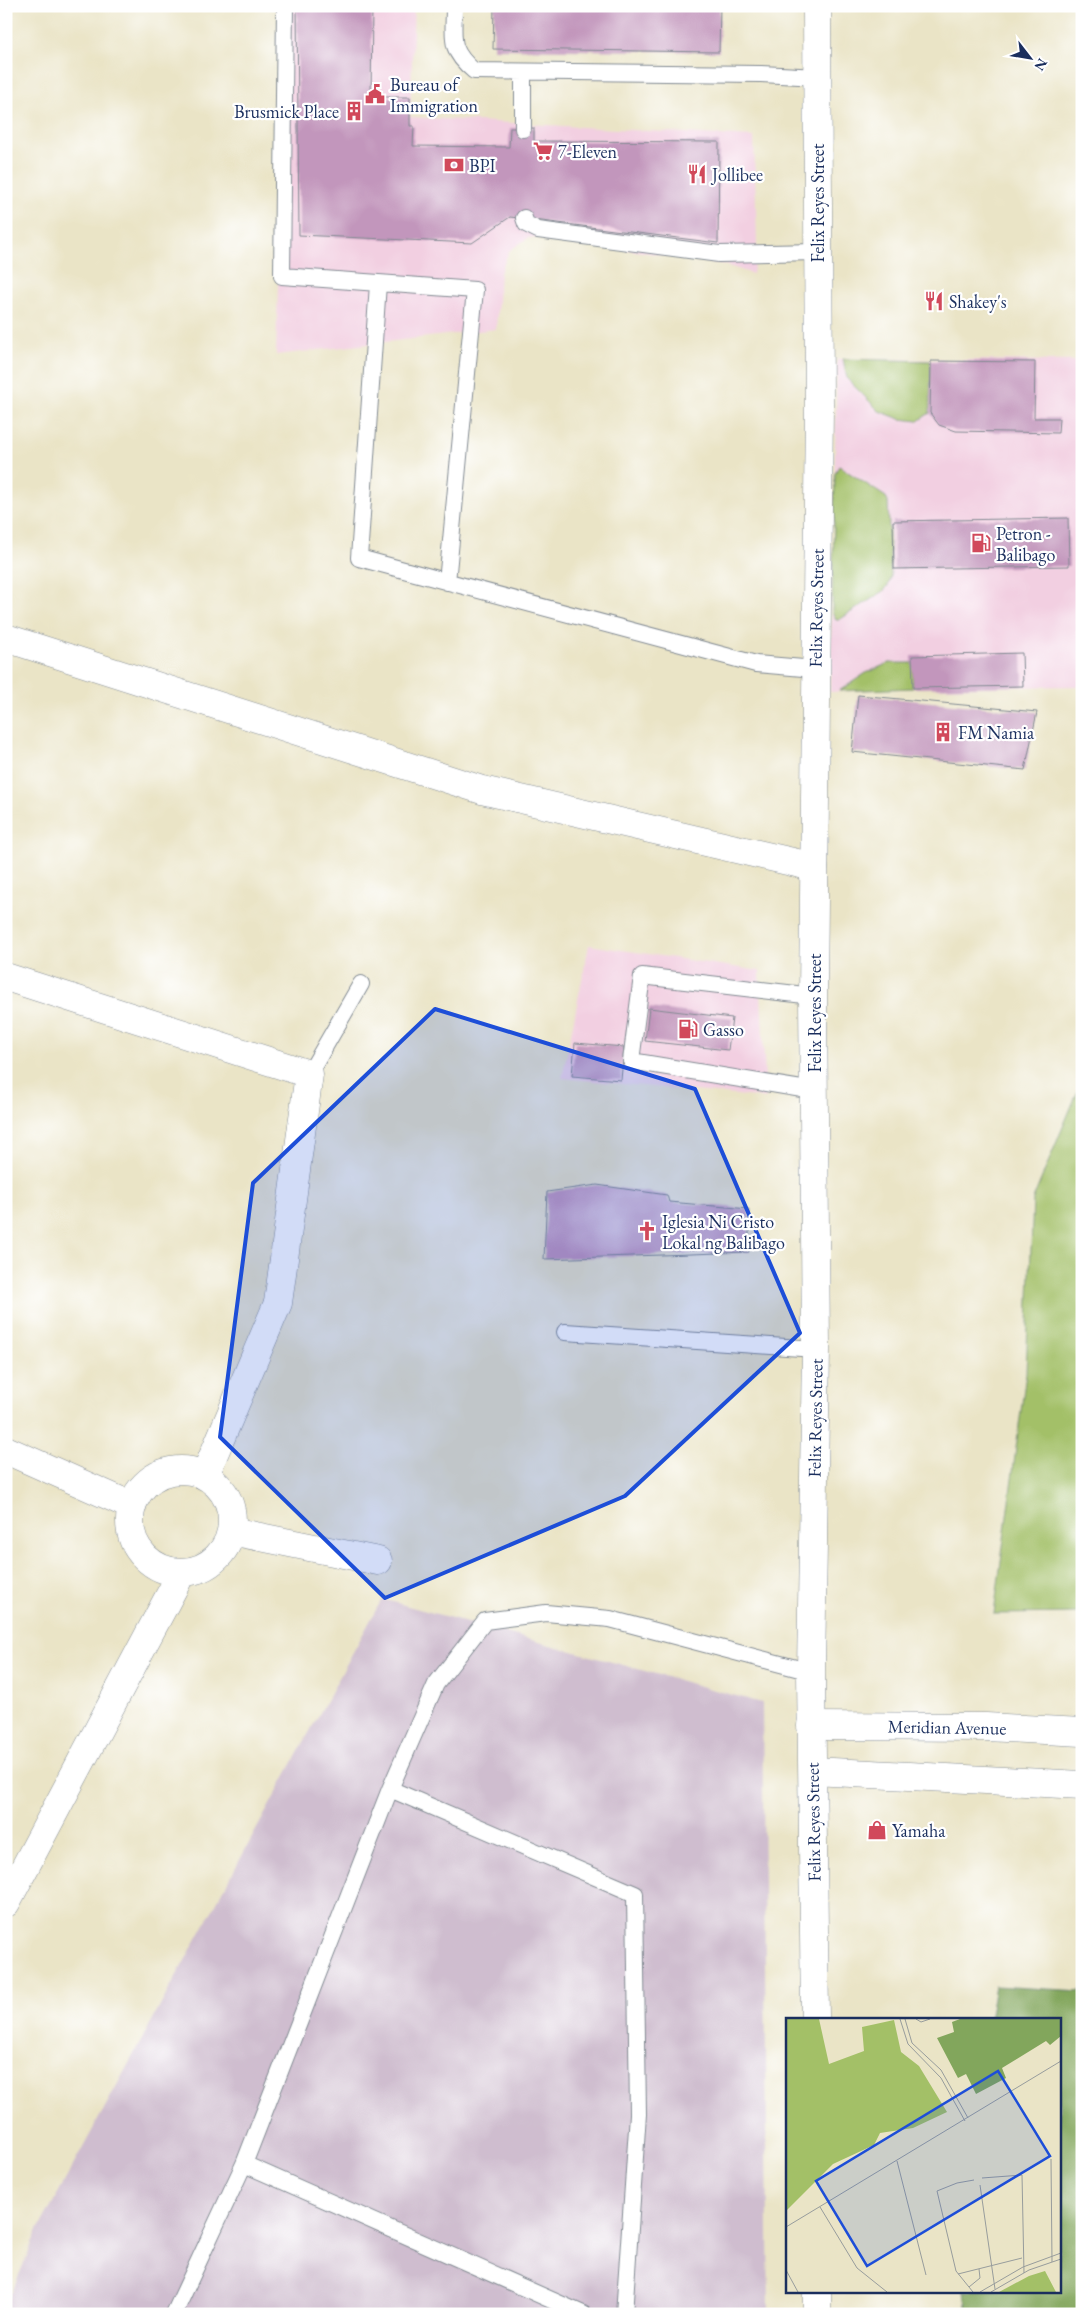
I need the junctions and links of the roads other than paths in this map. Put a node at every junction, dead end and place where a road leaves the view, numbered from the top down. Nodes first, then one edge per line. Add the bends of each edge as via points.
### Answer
1 (285, 6) edge
2 (454, 6) edge
3 (817, 6) edge
4 (523, 72) junction
5 (818, 77) junction
6 (523, 129) dead end
7 (524, 218) dead end
8 (817, 252) junction
9 (378, 284) junction
10 (447, 582) junction
11 (6, 638) edge
12 (815, 670) junction
13 (814, 867) junction
14 (6, 977) edge
15 (361, 984) dead end
16 (813, 996) junction
17 (309, 1074) junction
18 (814, 1091) junction
19 (565, 1332) dead end
20 (816, 1350) junction
21 (6, 1450) edge
22 (205, 1475) junction
23 (132, 1506) junction
24 (231, 1531) junction
25 (378, 1561) dead end
26 (182, 1572) junction
27 (811, 1672) junction
28 (811, 1726) junction
29 (1082, 1732) edge
30 (813, 1771) junction
31 (1082, 1785) edge
32 (390, 1789) junction
33 (6, 1903) edge
34 (815, 2018) edge
35 (244, 2164) junction
36 (817, 2292) edge
37 (174, 2314) edge
38 (583, 2314) edge
39 (624, 2314) edge
40 (817, 2314) edge

1 - 9 lane via 282,276
2 - 4 lane via 454,44 459,59 474,71
3 - 5 street, Felix Reyes Street
4 - 5 lane
4 - 6 lane
5 - 8 street, Felix Reyes Street
7 - 8 lane via 526,224 538,230 719,254
8 - 12 street, Felix Reyes Street via 819,405
9 - 10 lane via 359,558
9 - 10 lane via 475,290
10 - 12 lane via 756,664
11 - 13 street via 482,790
12 - 13 street, Felix Reyes Street
13 - 16 street, Felix Reyes Street
14 - 17 street
15 - 17 lane
16 - 18 street, Felix Reyes Street
16 - 18 lane via 642,976 632,1061
17 - 22 street via 278,1303
18 - 20 street, Felix Reyes Street
19 - 20 lane
20 - 27 street, Felix Reyes Street
21 - 23 street
22 - 23 street via 176,1469 161,1474 148,1481
22 - 24 street via 224,1492 230,1504
23 - 26 street via 129,1519 136,1546 155,1565
24 - 25 street
24 - 26 street via 214,1560 198,1569
26 - 33 street
27 - 28 street, Felix Reyes Street
27 - 32 lane via 610,1619 546,1613 485,1621 436,1684
28 - 29 street, Meridian Avenue via 986,1726
28 - 30 street, Felix Reyes Street
30 - 31 street
30 - 34 street, Felix Reyes Street
32 - 35 lane
32 - 39 lane via 635,1894 638,2114
35 - 37 lane
35 - 38 lane
36 - 40 street

